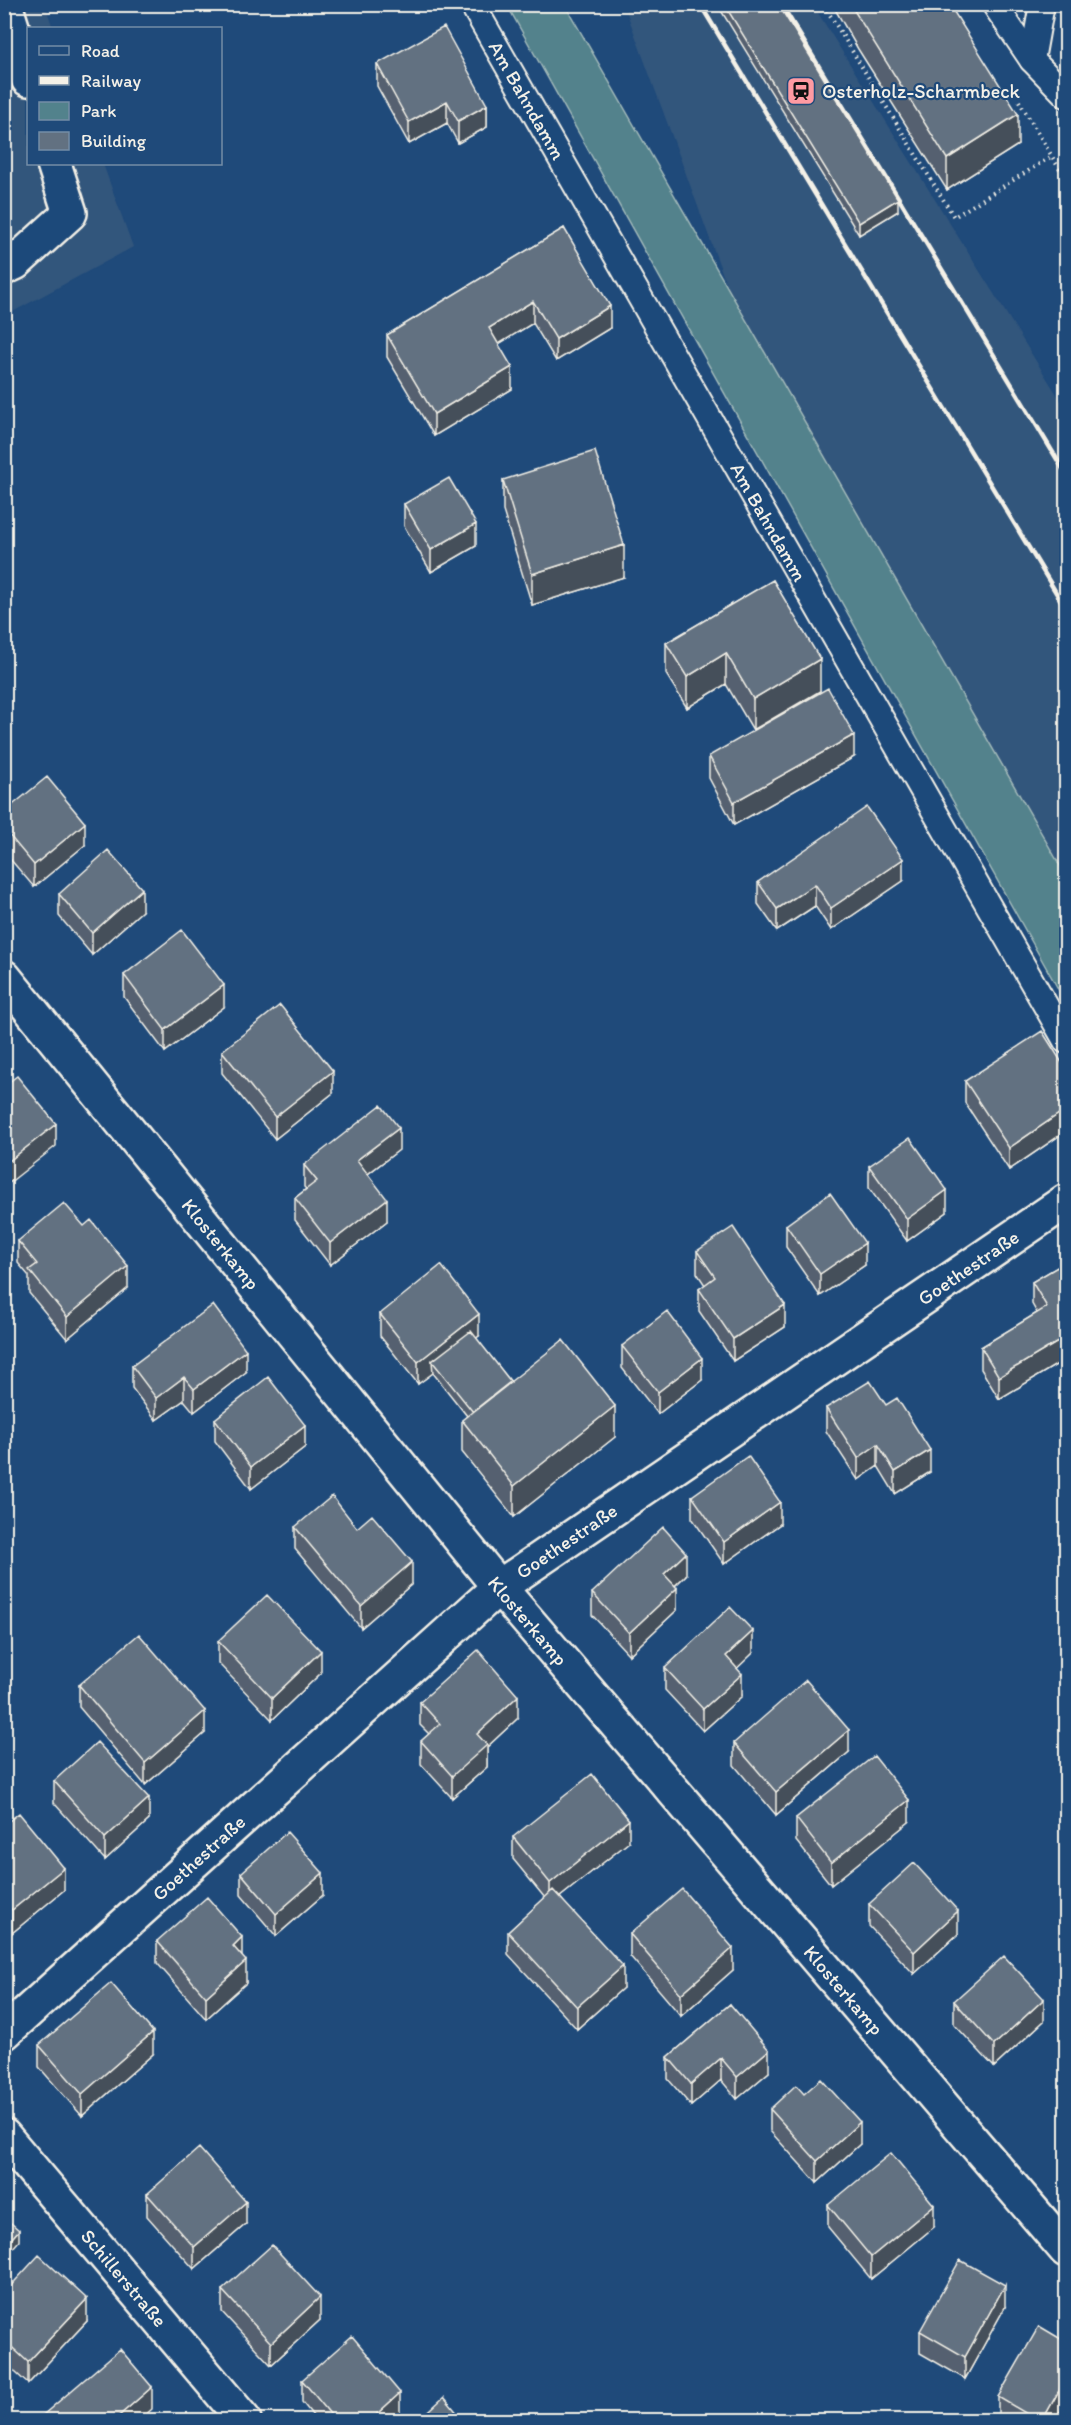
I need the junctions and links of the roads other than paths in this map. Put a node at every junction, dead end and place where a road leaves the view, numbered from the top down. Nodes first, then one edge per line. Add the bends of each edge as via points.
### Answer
1 (5, 4) edge
2 (472, 4) edge
3 (1042, 4) edge
4 (997, 7) edge
5 (1032, 60) junction
6 (27, 76) edge
7 (1066, 95) edge
8 (54, 165) edge
9 (4, 268) edge
10 (4, 977) edge
11 (1066, 1041) edge
12 (1066, 1201) edge
13 (499, 1587) junction
14 (4, 2033) edge
15 (4, 2136) edge
16 (1066, 2250) edge
17 (244, 2421) edge

1 - 6 street
2 - 11 lane, Am Bahndamm
3 - 5 lane
4 - 5 lane
5 - 7 lane
8 - 9 street via 70,213 15,263
10 - 13 street, Klosterkamp
12 - 13 street, Goethestraße
13 - 14 street, Goethestraße
13 - 16 street, Klosterkamp
15 - 17 street, Schillerstraße

